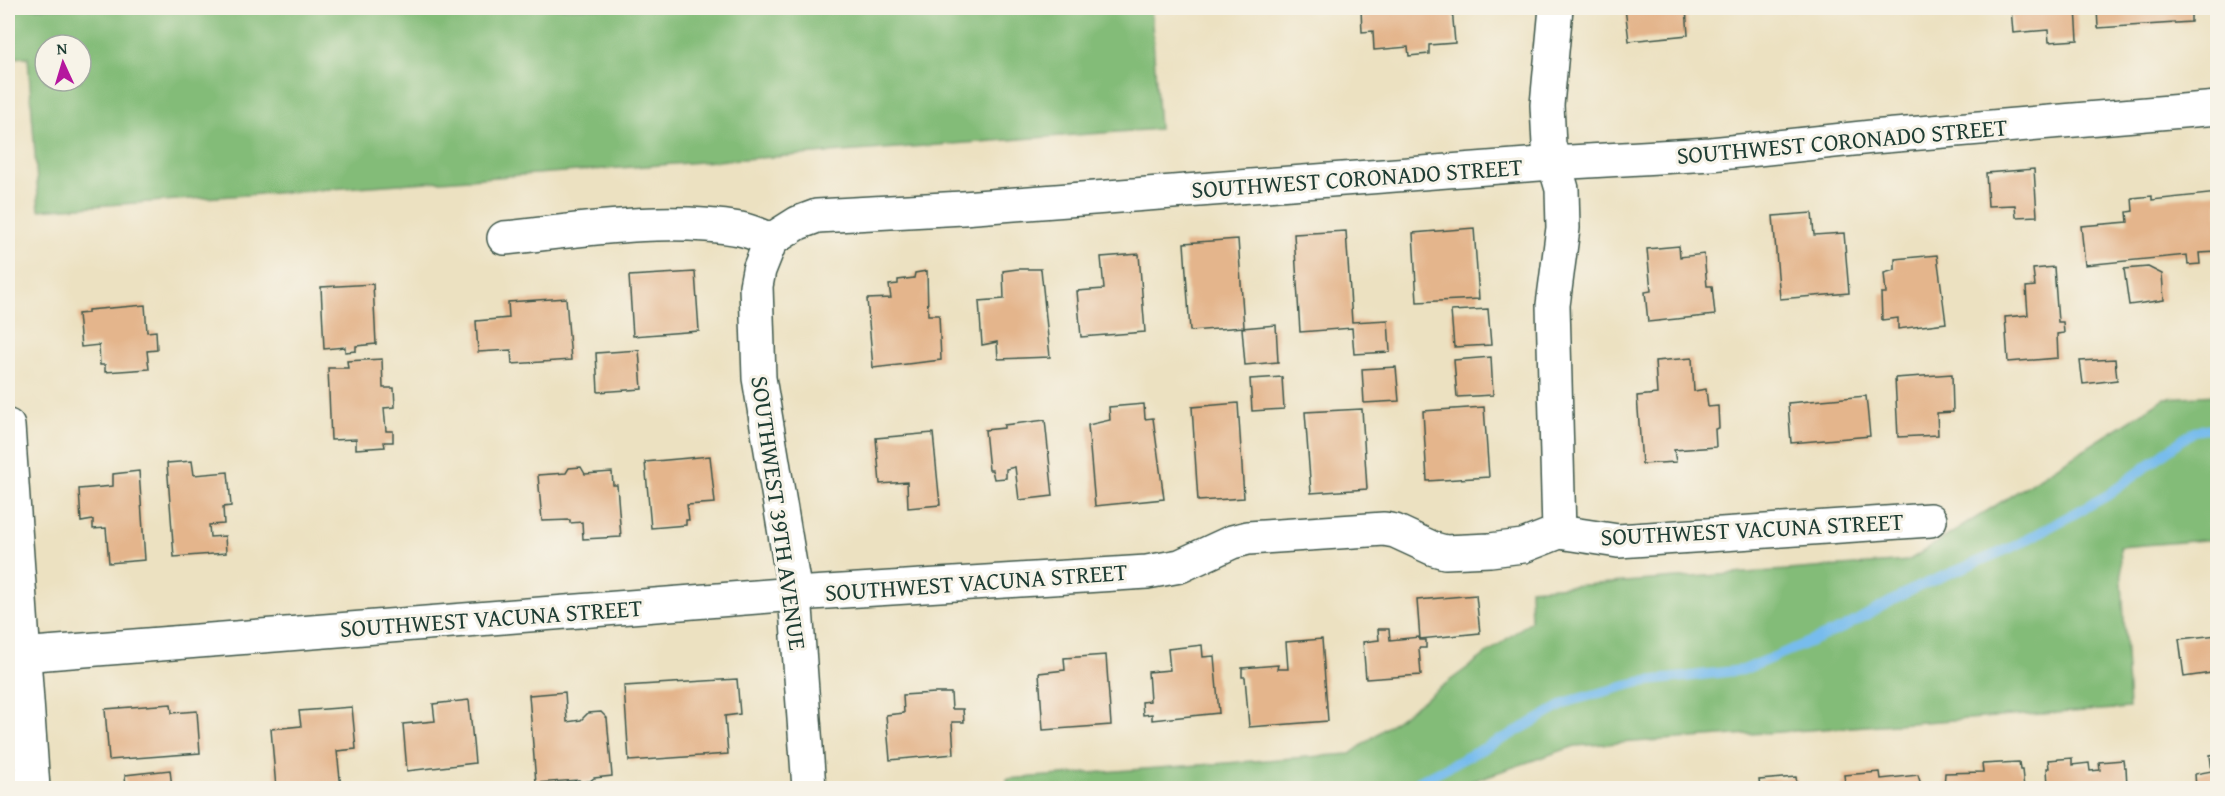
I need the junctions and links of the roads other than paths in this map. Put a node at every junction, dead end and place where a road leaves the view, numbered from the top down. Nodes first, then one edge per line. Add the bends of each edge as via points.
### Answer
1 (1556, 8) edge
2 (2217, 108) edge
3 (1553, 162) junction
4 (504, 238) dead end
5 (771, 240) junction
6 (8, 426) edge
7 (1930, 520) dead end
8 (1559, 531) junction
9 (795, 594) junction
10 (15, 655) edge
11 (33, 789) edge
12 (809, 789) edge

1 - 3 street via 1547,105
2 - 3 street, SOUTHWEST CORONADO STREET via 1711,154
3 - 5 street, SOUTHWEST CORONADO STREET via 818,216
3 - 8 street via 1562,189 1563,228 1553,305
4 - 5 street via 621,226 684,225 741,229
5 - 9 street, SOUTHWEST 39TH AVENUE via 756,286 759,378
6 - 10 street
7 - 8 street, SOUTHWEST VACUNA STREET via 1618,541
8 - 9 street, SOUTHWEST VACUNA STREET via 1523,546 1445,552 1384,529 1248,538 1180,566 1146,572
9 - 10 street, SOUTHWEST VACUNA STREET
9 - 12 street, SOUTHWEST 39TH AVENUE
10 - 11 street

